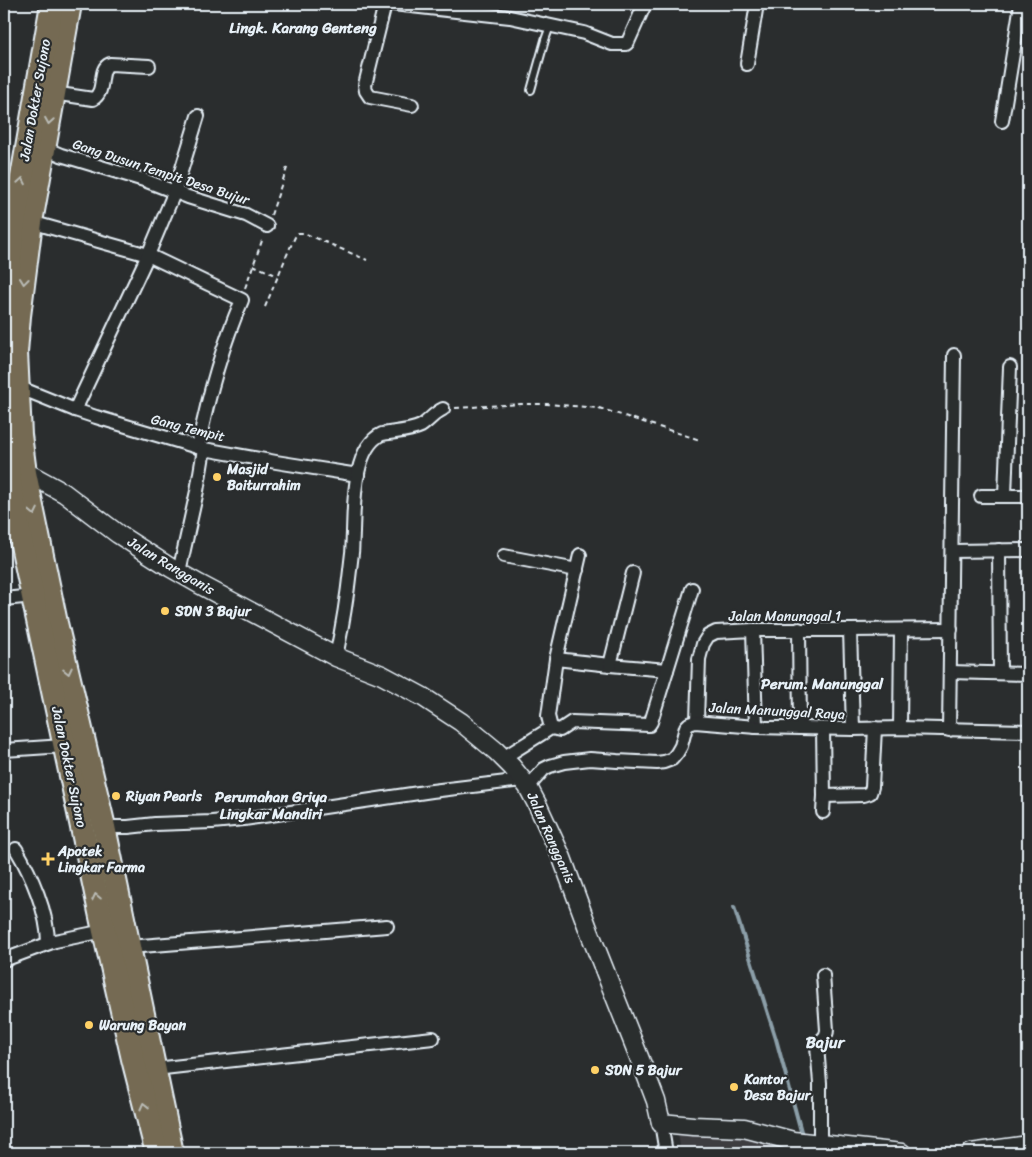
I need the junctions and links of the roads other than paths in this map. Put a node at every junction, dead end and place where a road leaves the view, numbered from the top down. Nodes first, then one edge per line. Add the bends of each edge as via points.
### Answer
1 (52, 4) edge
2 (70, 4) edge
3 (385, 4) edge
4 (393, 4) edge
5 (645, 4) edge
6 (757, 4) edge
7 (1021, 4) edge
8 (550, 26) junction
9 (747, 64) dead end
10 (149, 66) dead end
11 (49, 68) junction
12 (531, 90) dead end
13 (53, 93) junction
14 (412, 105) dead end
15 (198, 116) dead end
16 (1002, 121) dead end
17 (44, 148) junction
18 (174, 191) junction
19 (31, 222) junction
20 (267, 226) dead end
21 (148, 255) junction
22 (4, 316) edge
23 (954, 355) dead end
24 (1010, 366) dead end
25 (18, 387) junction
26 (443, 409) road end
27 (75, 410) junction
28 (9, 435) edge
29 (201, 448) junction
30 (17, 471) junction
31 (358, 475) junction
32 (1005, 495) junction
33 (981, 496) dead end
34 (1028, 496) edge
35 (999, 550) junction
36 (1028, 550) edge
37 (952, 551) junction
38 (580, 555) dead end
39 (504, 556) dead end
40 (577, 570) junction
41 (179, 572) junction
42 (633, 573) dead end
43 (692, 589) dead end
44 (33, 596) junction
45 (4, 599) edge
46 (799, 629) junction
47 (951, 629) junction
48 (753, 630) junction
49 (850, 630) junction
50 (901, 630) junction
51 (336, 657) junction
52 (556, 659) junction
53 (610, 665) junction
54 (667, 670) junction
55 (950, 672) junction
56 (1000, 673) junction
57 (1028, 674) edge
58 (698, 722) junction
59 (756, 727) junction
60 (550, 728) junction
61 (800, 728) junction
62 (875, 728) junction
63 (900, 728) junction
64 (823, 729) junction
65 (853, 729) junction
66 (949, 730) junction
67 (1028, 731) edge
68 (64, 746) junction
69 (4, 750) edge
70 (503, 758) junction
71 (525, 784) junction
72 (824, 796) junction
73 (823, 812) dead end
74 (104, 827) junction
75 (16, 849) dead end
76 (387, 926) dead end
77 (96, 932) junction
78 (54, 941) junction
79 (129, 947) junction
80 (4, 960) edge
81 (823, 975) dead end
82 (433, 1038) dead end
83 (155, 1068) junction
84 (661, 1124) junction
85 (807, 1143) junction
86 (1028, 1145) edge
87 (163, 1146) edge
88 (666, 1153) edge
89 (902, 1153) edge
90 (971, 1153) edge

1 - 11 highway, Jalan Dokter Sujono
2 - 11 highway
3 - 14 street via 366,91 370,97
4 - 8 street via 510,17
5 - 8 street via 626,44 612,44 584,33
6 - 9 street
7 - 16 street
8 - 12 lane
10 - 13 street via 107,65 95,98
11 - 13 highway, Jalan Dokter Sujono
22 -> 11 highway, Jalan Dokter Sujono via 13,229
13 -> 17 highway, Jalan Dokter Sujono
15 - 18 street
17 - 18 street, Gang Dusun Tempit Desa Bujur
17 - 19 highway, Jalan Dokter Sujono
18 - 20 street, Gang Dusun Tempit Desa Bujur
18 - 21 street
19 - 21 street
19 -> 25 highway, Jalan Dokter Sujono via 16,352
21 - 27 street
21 - 29 street via 242,300 230,326 204,418
23 - 37 street
24 - 32 street
25 - 27 street, Gang Tempit
25 - 28 highway, Jalan Dokter Sujono
26 - 31 street via 424,425 382,434 372,440
27 - 29 street, Gang Tempit
28 - 30 highway, Jalan Dokter Sujono
29 - 31 street, Gang Tempit
29 - 41 street via 197,491
30 - 41 street, Jalan Rangganis via 64,493 118,534
30 - 44 highway, Jalan Dokter Sujono via 18,521
30 -> 74 highway
31 - 51 street via 350,577
32 - 33 street
32 - 34 street
35 - 36 street
35 - 37 street
35 - 56 street
37 - 47 street
38 - 40 street
39 - 40 street
40 - 52 street
41 - 51 street, Jalan Rangganis
42 - 53 street
43 - 54 street
44 - 45 street
44 - 68 highway, Jalan Dokter Sujono
46 - 48 street, Jalan Manunggal 1
46 - 49 street, Jalan Manunggal 1
46 - 61 street
47 - 50 street, Jalan Manunggal 1
47 - 55 street
48 - 58 street, Jalan Manunggal 1 via 716,632 703,644 699,659
48 - 59 street
49 - 50 street, Jalan Manunggal 1
49 - 65 street
50 - 63 street
51 - 70 street, Jalan Rangganis via 382,675 423,697 461,722
52 - 53 street
52 - 60 street via 548,716
53 - 54 street
54 - 60 street via 649,725 572,722 560,730
55 - 56 street
55 - 66 street
56 - 57 street
58 - 59 street, Jalan Manunggal Raya
58 - 71 street, Jalan Manunggal Raya via 686,727 678,753 664,762 590,759 564,762 544,769
59 - 61 street, Jalan Manunggal Raya
60 - 70 street
61 - 64 street, Jalan Manunggal Raya
62 - 63 street, Jalan Manunggal Raya
62 - 65 street, Jalan Manunggal Raya
62 - 72 street via 870,793
63 - 66 street, Jalan Manunggal Raya
64 - 65 street, Jalan Manunggal Raya
64 - 72 street
66 - 67 street, Jalan Manunggal Raya
68 - 69 street
77 -> 68 highway, Jalan Dokter Sujono
70 - 71 street, Jalan Rangganis
71 - 74 street via 432,791 212,822
71 - 84 street, Jalan Rangganis via 562,858 656,1101
72 - 73 street
74 - 79 highway
75 - 78 street via 33,882
76 - 79 street
77 - 78 street
87 -> 77 highway, Jalan Dokter Sujono
78 - 80 street
79 - 83 highway
81 - 85 street via 827,1030 826,1037 817,1046 820,1083
82 - 83 street
83 - 87 highway
84 - 85 street via 744,1128
84 - 88 street
85 - 89 street
86 - 90 street

